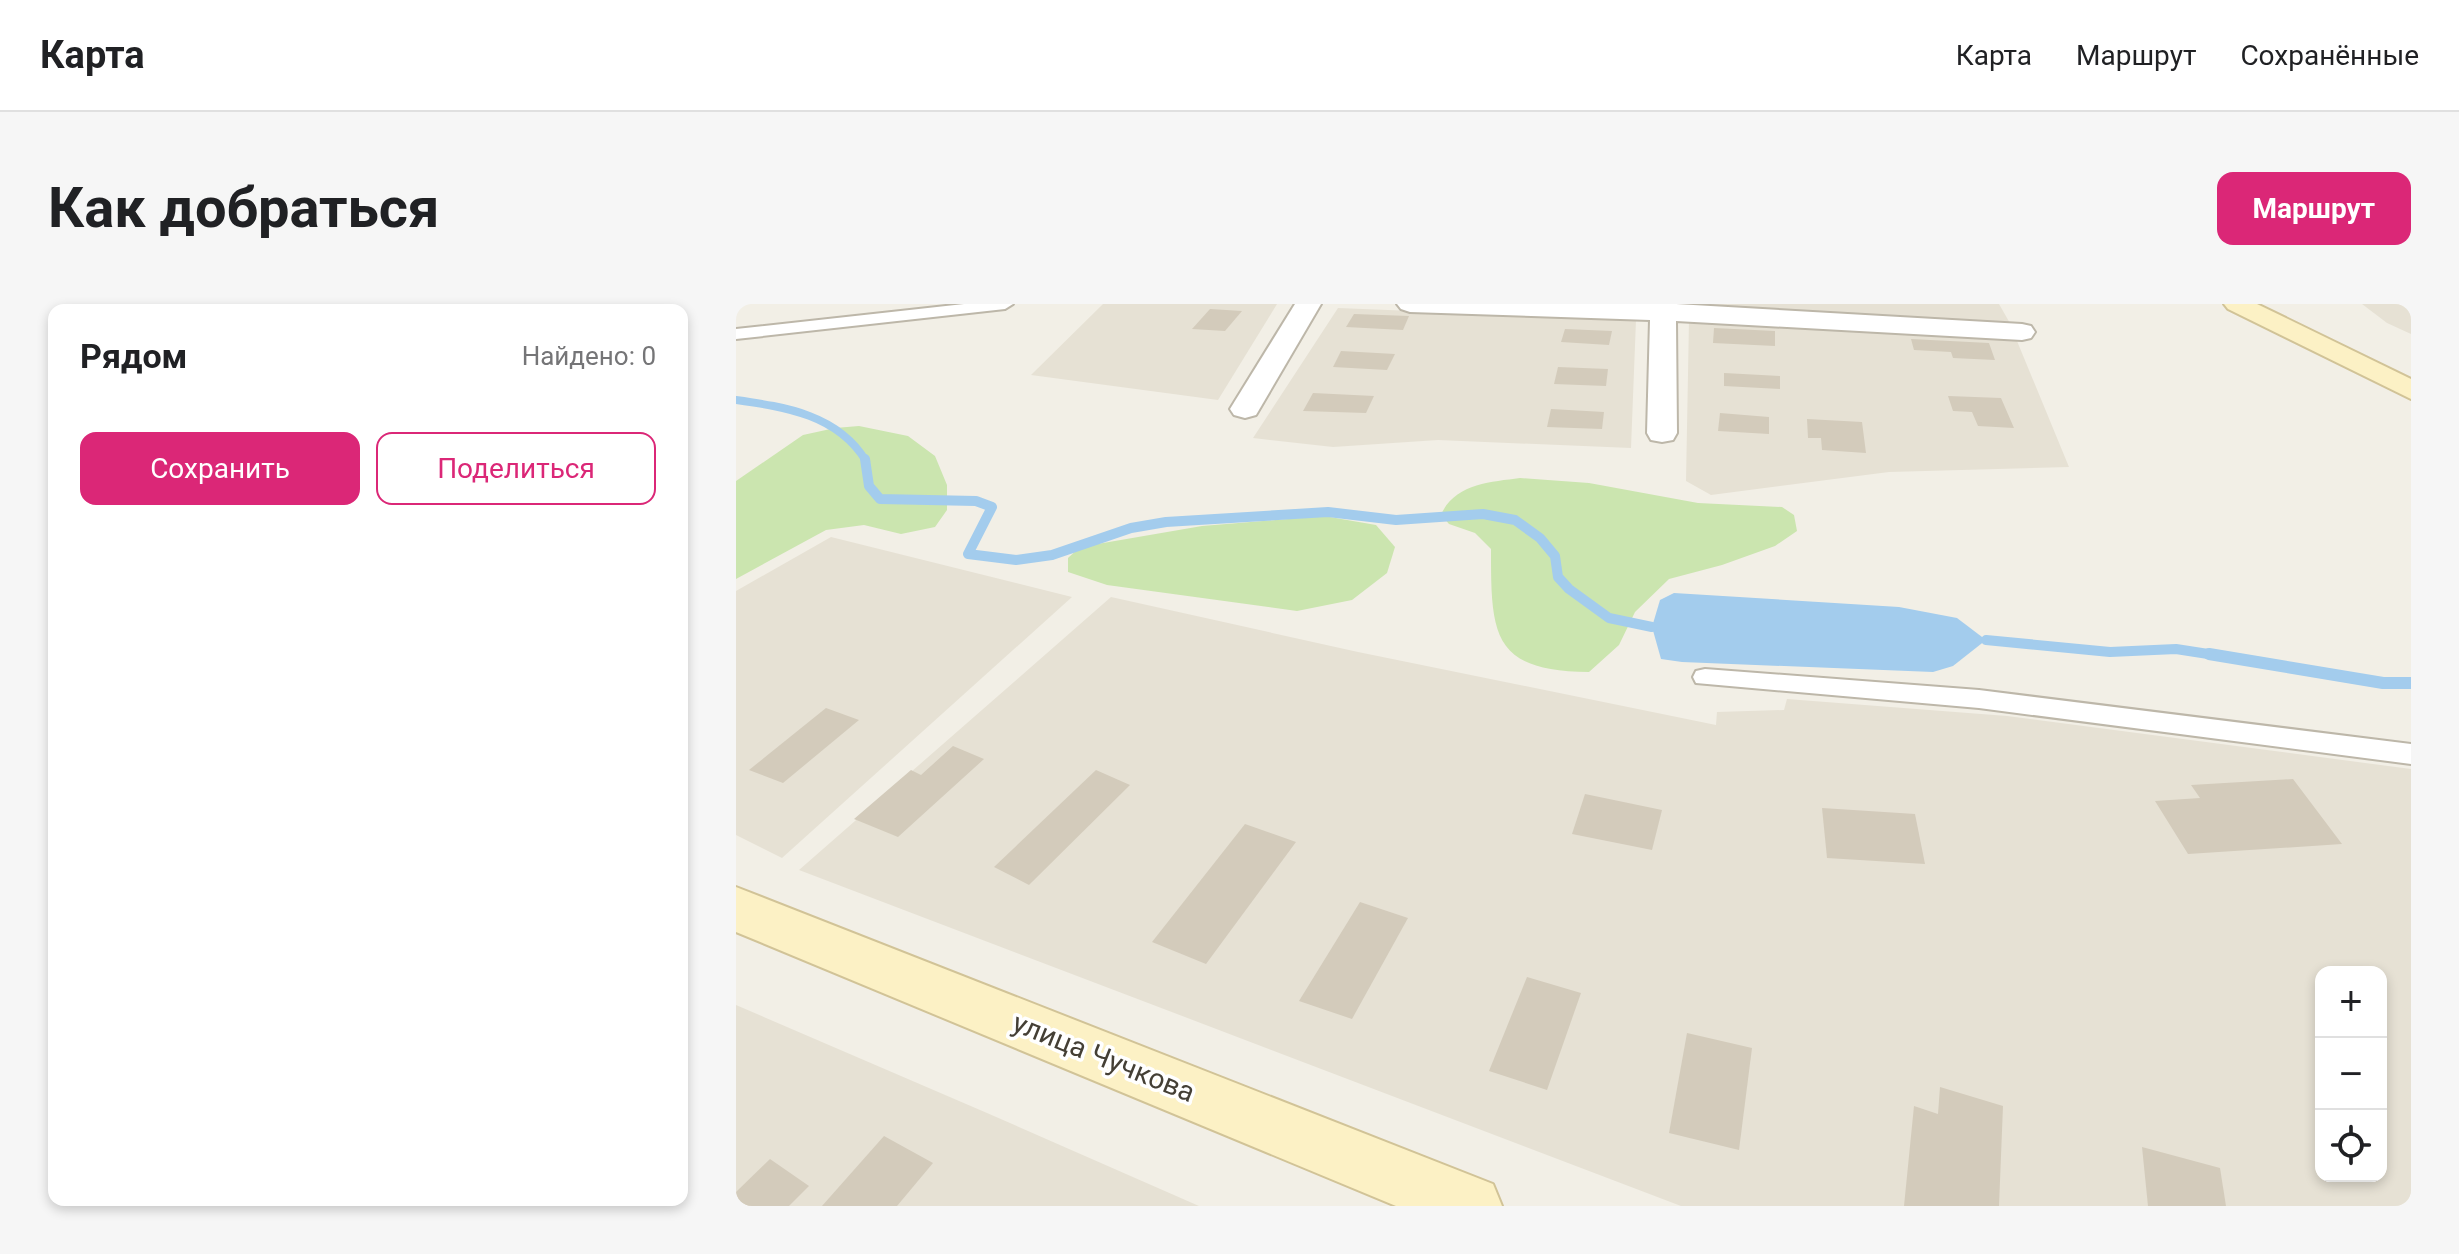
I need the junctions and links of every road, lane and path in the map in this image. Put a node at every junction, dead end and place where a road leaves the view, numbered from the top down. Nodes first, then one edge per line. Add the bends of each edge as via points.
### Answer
1 (1005, 304) edge
2 (1308, 304) edge
3 (1410, 304) edge
4 (2237, 304) edge
5 (1663, 308) edge
6 (2022, 332) dead end
7 (736, 334) edge
8 (2411, 390) edge
9 (1245, 409) dead end
10 (1662, 433) dead end
11 (1705, 677) dead end
12 (2411, 754) edge
13 (736, 909) edge
14 (1471, 1206) edge

1 - 7 lane
2 - 9 street
3 - 5 street
4 - 8 street
5 - 6 street
5 - 10 street
11 - 12 lane via 1979,699
13 - 14 street, улица Чучкова

